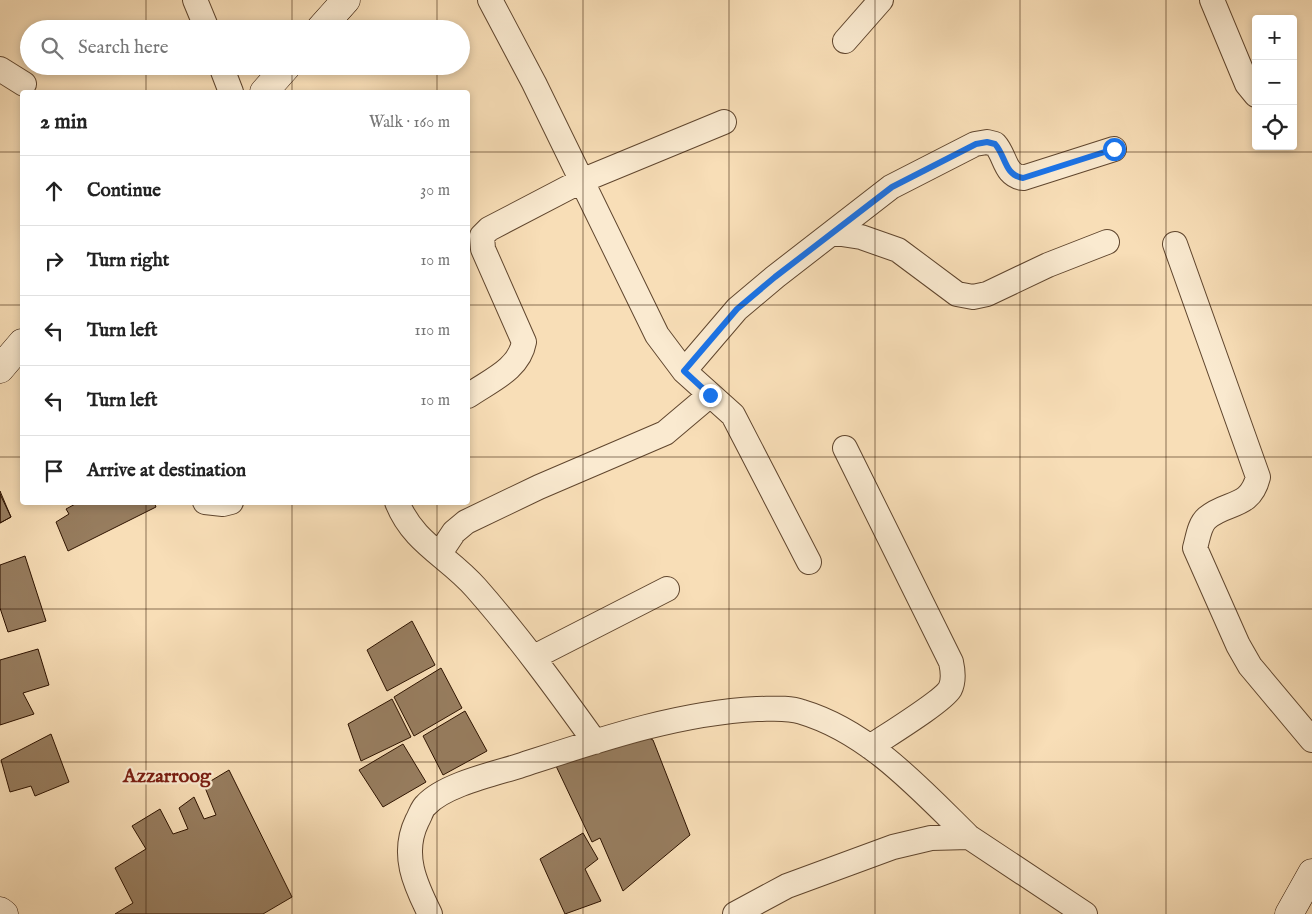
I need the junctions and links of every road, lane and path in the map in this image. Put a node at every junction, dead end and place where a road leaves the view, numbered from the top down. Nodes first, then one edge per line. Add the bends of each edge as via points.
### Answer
1 (196, 0) edge
2 (346, 0) edge
3 (490, 0) edge
4 (882, 0) edge
5 (1212, 0) edge
6 (204, 20) edge
7 (328, 20) edge
8 (845, 41) dead end
9 (0, 69) edge
10 (224, 75) edge
11 (279, 75) edge
12 (24, 84) dead end
13 (230, 90) edge
14 (266, 90) edge
15 (1252, 90) edge
16 (724, 122) dead end
17 (1114, 149) dead end
18 (581, 181) junction
19 (834, 233) junction
20 (1107, 242) dead end
21 (1175, 244) dead end
22 (20, 346) edge
23 (0, 369) edge
24 (684, 371) junction
25 (470, 395) edge
26 (710, 395) junction
27 (845, 448) dead end
28 (398, 505) edge
29 (440, 553) junction
30 (809, 562) dead end
31 (667, 589) dead end
32 (534, 657) junction
33 (1312, 740) edge
34 (595, 742) junction
35 (870, 747) junction
36 (968, 837) junction
37 (1312, 873) edge
38 (0, 911) edge
39 (4, 914) edge
40 (430, 914) edge
41 (735, 914) edge
42 (1085, 914) edge
43 (1289, 914) edge

1 - 6 street
2 - 7 street
3 - 18 street
4 - 8 street
5 - 15 street
9 - 12 street
10 - 13 street
11 - 14 street
16 - 18 street
17 - 19 street via 1023,178 1009,171 995,144 976,144 892,187
18 - 24 street via 657,335
18 - 25 street via 500,221 482,236 483,249 524,342 518,360 512,366
19 - 20 street via 867,238 898,250 957,294 972,297 987,294
19 - 24 street via 737,309
21 - 33 street via 1258,478 1255,490 1246,499 1207,518 1199,531 1196,548 1250,666
22 - 23 street
24 - 26 street
26 - 29 street via 664,433 466,522 454,532
26 - 30 street via 733,414
27 - 35 street via 951,662 953,674 950,689 937,701
28 - 29 street via 413,533
29 - 32 street via 459,569
31 - 32 street
32 - 34 street
34 - 35 street via 687,718 734,710 770,709 800,711 834,723
34 - 40 street via 455,786 425,805 414,828 408,854 414,882
35 - 36 street
36 - 41 street via 930,838 893,847 787,886
36 - 42 street
37 - 43 street
38 - 39 street

